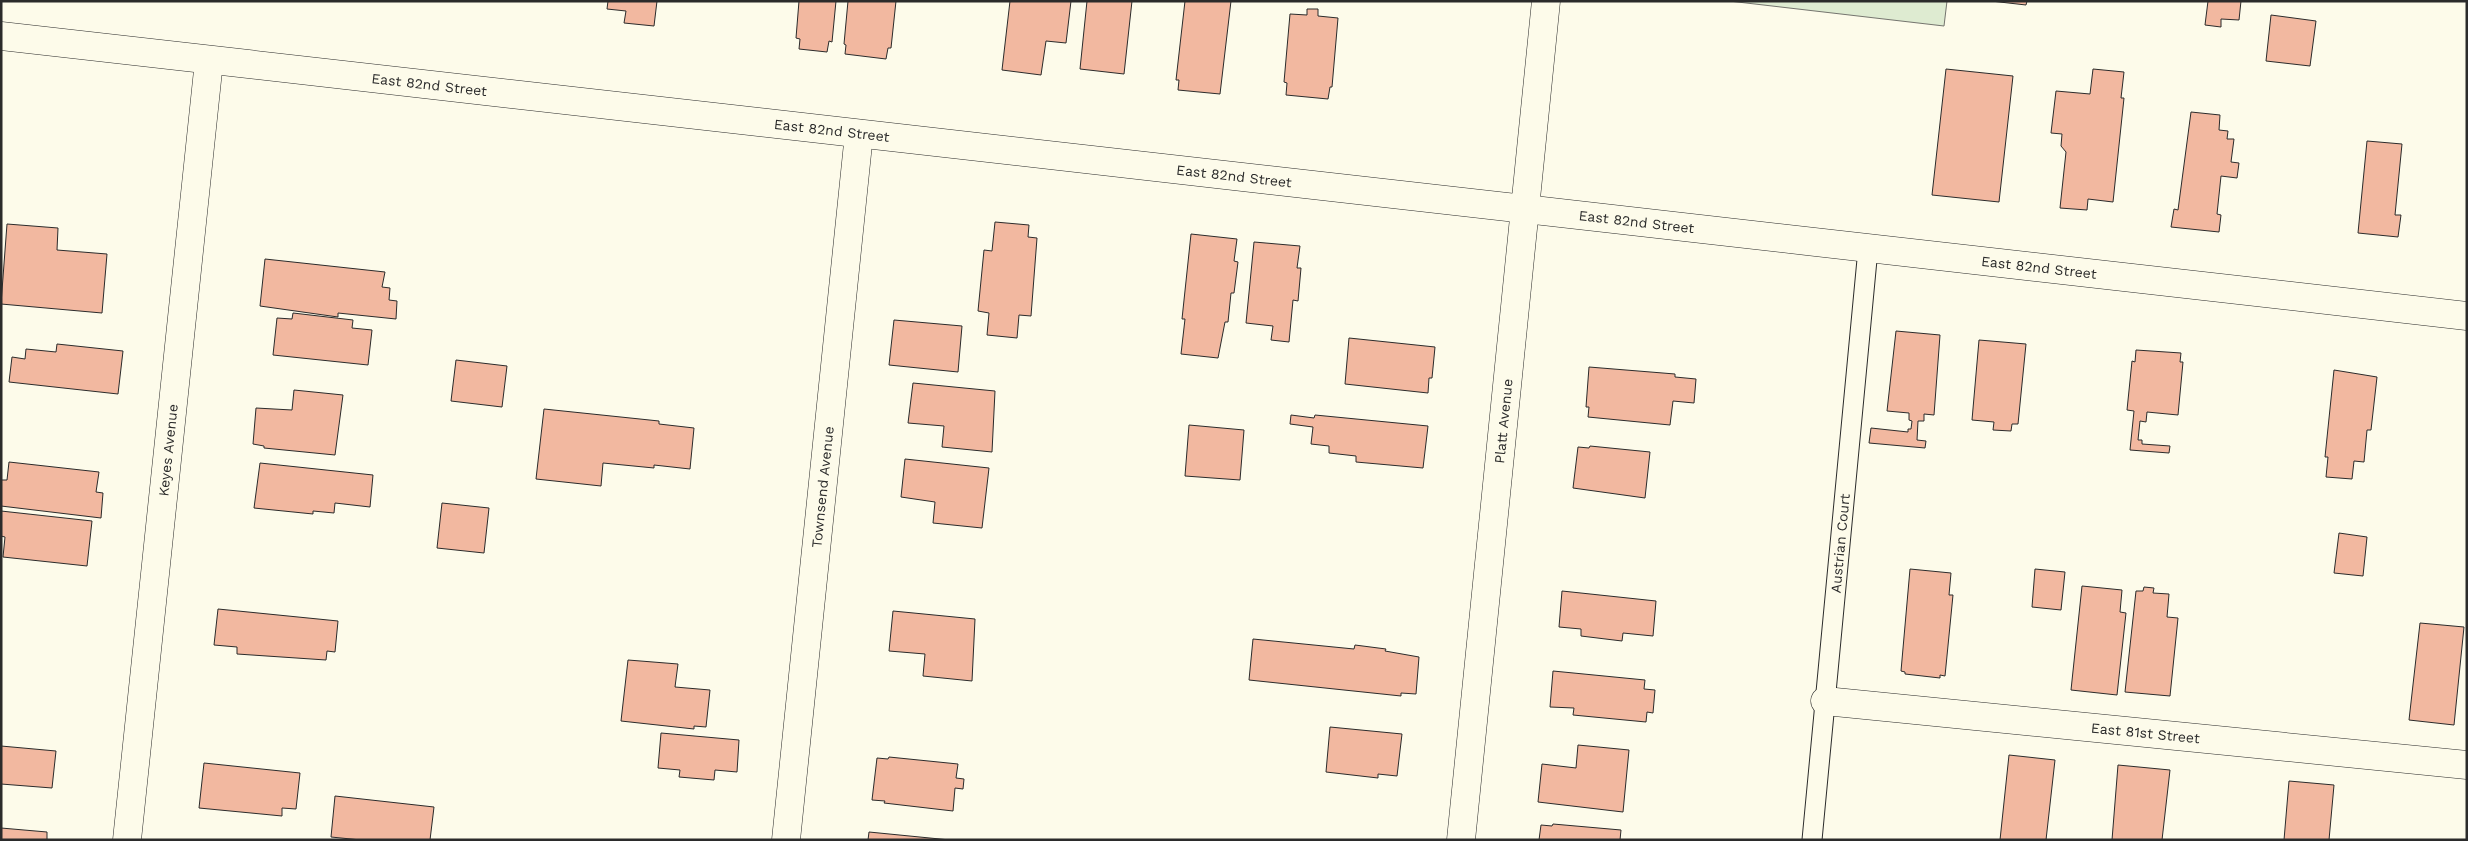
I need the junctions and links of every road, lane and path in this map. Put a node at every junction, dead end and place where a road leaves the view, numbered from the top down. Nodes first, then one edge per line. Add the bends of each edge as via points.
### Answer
1 (1546, 1) edge
2 (1, 36) edge
3 (209, 60) junction
4 (859, 134) junction
5 (1525, 209) junction
6 (1868, 249) junction
7 (2467, 316) edge
8 (1825, 701) junction
9 (2467, 765) edge
10 (127, 840) edge
11 (786, 840) edge
12 (1461, 840) edge
13 (1812, 840) edge

1 - 5 street, Platt Avenue
2 - 3 street, East 82nd Street
3 - 4 street, East 82nd Street
3 - 10 street, Keyes Avenue
4 - 5 street, East 82nd Street
4 - 11 street, Townsend Avenue
5 - 6 street, East 82nd Street
5 - 12 street, Platt Avenue
6 - 7 street, East 82nd Street
6 - 8 lane, Austrian Court
8 - 9 street, East 81st Street
8 - 13 lane, Austrian Court

